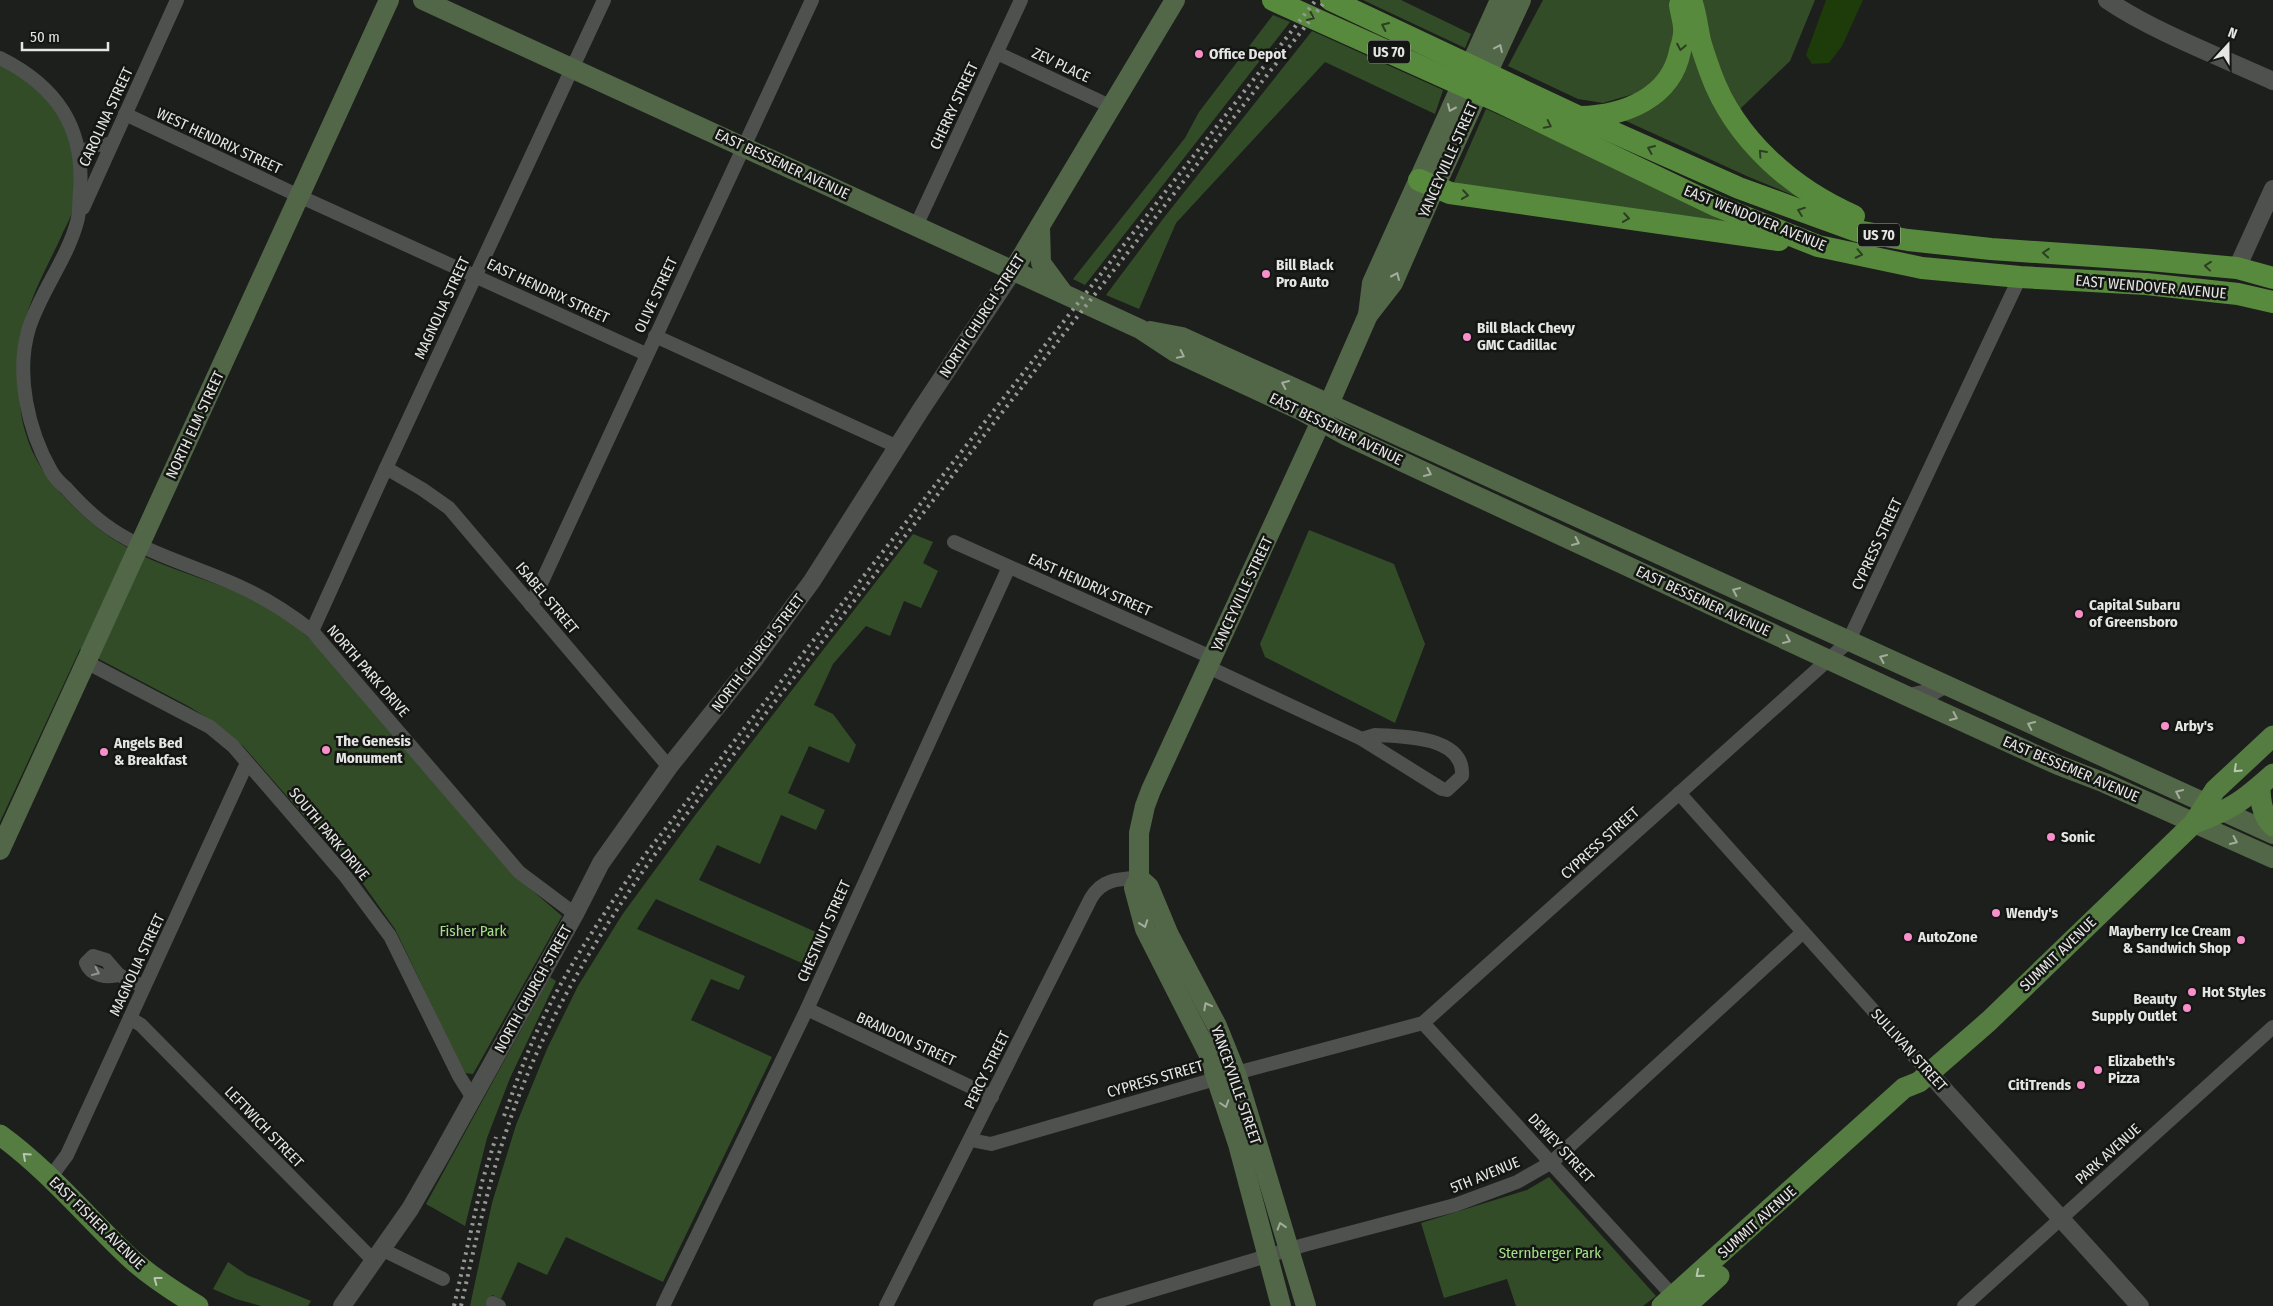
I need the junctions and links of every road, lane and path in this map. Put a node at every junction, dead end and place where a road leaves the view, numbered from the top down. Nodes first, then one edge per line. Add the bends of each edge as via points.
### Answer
1 (177, 0) edge
2 (390, 0) edge
3 (423, 0) edge
4 (604, 0) edge
5 (812, 0) edge
6 (1021, 0) edge
7 (1175, 0) edge
8 (1274, 0) edge
9 (1330, 0) edge
10 (1500, 0) edge
11 (1521, 0) edge
12 (1677, 0) edge
13 (1691, 0) edge
14 (2107, 0) edge
15 (997, 53) junction
16 (0, 58) edge
17 (1434, 61) junction
18 (572, 68) junction
19 (2273, 81) edge
20 (1508, 94) junction
21 (1112, 107) junction
22 (125, 114) junction
23 (1579, 117) junction
24 (111, 144) junction
25 (743, 147) junction
26 (79, 152) junction
27 (1427, 183) junction
28 (2273, 189) edge
29 (300, 196) junction
30 (78, 221) junction
31 (916, 226) junction
32 (1040, 227) junction
33 (1908, 240) junction
34 (1818, 246) junction
35 (2237, 268) junction
36 (1013, 271) junction
37 (476, 276) junction
38 (2020, 277) junction
39 (2273, 278) edge
40 (2188, 288) junction
41 (2238, 294) junction
42 (1066, 296) junction
43 (2273, 302) edge
44 (2273, 314) edge
45 (655, 336) junction
46 (646, 354) junction
47 (1326, 413) junction
48 (898, 447) junction
49 (386, 468) junction
50 (954, 542) dead end
51 (140, 544) junction
52 (1009, 567) junction
53 (531, 605) junction
54 (312, 631) junction
55 (1848, 642) junction
56 (1828, 659) junction
57 (86, 662) junction
58 (1210, 663) junction
59 (1944, 685) junction
60 (1909, 697) junction
61 (2273, 736) edge
62 (1362, 739) junction
63 (247, 763) junction
64 (669, 767) junction
65 (2267, 780) edge
66 (1679, 793) junction
67 (2215, 809) junction
68 (2194, 823) junction
69 (2273, 826) edge
70 (2273, 834) edge
71 (0, 850) edge
72 (2273, 858) edge
73 (1138, 878) junction
74 (575, 914) junction
75 (1803, 932) junction
76 (119, 975) dead end
77 (144, 987) junction
78 (807, 1010) junction
79 (130, 1018) junction
80 (1423, 1023) junction
81 (2271, 1033) edge
82 (1236, 1073) junction
83 (1216, 1078) junction
84 (1925, 1078) junction
85 (992, 1097) junction
86 (473, 1098) junction
87 (0, 1135) edge
88 (971, 1140) junction
89 (1552, 1162) junction
90 (50, 1178) junction
91 (2060, 1218) junction
92 (1288, 1249) junction
93 (378, 1256) junction
94 (1267, 1256) junction
95 (443, 1280) dead end
96 (1674, 1303) edge
97 (198, 1306) edge
98 (342, 1306) edge
99 (663, 1306) edge
100 (886, 1306) edge
101 (1100, 1306) edge
102 (1282, 1306) edge
103 (1306, 1306) edge
104 (1964, 1306) edge
105 (2140, 1306) edge

1 - 22 street, CAROLINA STREET
2 - 29 main road, NORTH ELM STREET
3 - 18 main road, EAST BESSEMER AVENUE
4 - 18 street, MAGNOLIA STREET
5 - 25 street, OLIVE STREET
6 - 15 street, CHERRY STREET
7 - 21 main road, NORTH CHURCH STREET
8 -> 17 highway, EAST WENDOVER AVENUE / US 70 via 1348,34
17 -> 9 highway, EAST WENDOVER AVENUE / US 70 via 1364,16
10 -> 27 main road, YANCEYVILLE STREET
27 -> 11 main road, YANCEYVILLE STREET
12 -> 23 highway via 1685,30 1679,59 1670,79 1653,97 1623,111
33 -> 13 highway via 1830,206 1792,181 1743,131 1725,105 1700,42
14 - 19 street
15 - 21 street, ZEV PLACE
15 - 31 street, CHERRY STREET
16 - 26 street via 28,73 52,96 64,112
17 - 20 highway, EAST WENDOVER AVENUE / US 70
18 - 25 main road, EAST BESSEMER AVENUE
18 - 37 street, MAGNOLIA STREET
20 - 23 highway, EAST WENDOVER AVENUE / US 70
20 -> 34 highway, EAST WENDOVER AVENUE / US 70 via 1717,206
21 - 32 main road, NORTH CHURCH STREET
22 - 24 street, CAROLINA STREET
22 - 29 street, WEST HENDRIX STREET
33 -> 23 highway, EAST WENDOVER AVENUE / US 70 via 1857,231 1740,188
24 - 26 street via 96,145
24 - 30 street, CAROLINA STREET
25 - 31 main road, EAST BESSEMER AVENUE
25 - 45 street, OLIVE STREET
26 - 30 street
27 -> 34 highway via 1450,193
27 - 47 main road, YANCEYVILLE STREET via 1372,283 1368,315
28 - 35 street
29 - 37 street, EAST HENDRIX STREET
29 - 51 main road, NORTH ELM STREET
30 - 51 street, CAROLINA STREET via 29,328 24,361 26,398 34,435 57,480 104,523
31 - 36 main road, EAST BESSEMER AVENUE
32 - 36 main road, NORTH CHURCH STREET
32 - 42 main road via 1041,263
35 -> 33 highway, EAST WENDOVER AVENUE / US 70
34 -> 38 highway, EAST WENDOVER AVENUE / US 70 via 1922,268
35 - 39 highway, EAST WENDOVER AVENUE / US 70
35 - 40 highway via 2222,282
36 - 42 main road, EAST BESSEMER AVENUE
36 - 48 street, NORTH CHURCH STREET
37 - 46 street, EAST HENDRIX STREET
37 - 49 street, MAGNOLIA STREET
38 - 40 highway, EAST WENDOVER AVENUE / US 70
38 - 55 street, CYPRESS STREET
40 - 41 highway, EAST WENDOVER AVENUE / US 70
41 - 43 highway, EAST WENDOVER AVENUE / US 70
41 - 44 highway
42 - 47 main road, EAST BESSEMER AVENUE via 1140,329 1175,352
45 - 46 street, OLIVE STREET
45 - 48 street
46 - 53 street, OLIVE STREET
55 -> 47 main road, EAST BESSEMER AVENUE
47 -> 56 main road, EAST BESSEMER AVENUE via 1356,440
47 - 58 main road, YANCEYVILLE STREET
48 - 64 street, NORTH CHURCH STREET via 812,581
49 - 53 street, ISABEL STREET via 448,508
49 - 54 street, MAGNOLIA STREET
50 - 52 street, EAST HENDRIX STREET
51 - 54 street, NORTH PARK DRIVE via 258,595
51 - 57 main road, NORTH ELM STREET
52 - 58 street, EAST HENDRIX STREET
52 - 78 street, CHESTNUT STREET
53 - 64 street, ISABEL STREET
54 - 74 street, NORTH PARK DRIVE via 519,872
55 - 56 street, CYPRESS STREET
59 -> 55 main road, EAST BESSEMER AVENUE
56 - 60 main road, EAST BESSEMER AVENUE
56 - 66 street, CYPRESS STREET
57 - 63 street, SOUTH PARK DRIVE via 210,727
57 - 71 main road, NORTH ELM STREET
58 - 62 street, EAST HENDRIX STREET
58 - 73 main road, YANCEYVILLE STREET via 1144,806 1138,836
59 - 60 street via 1932,692
67 -> 59 main road, EAST BESSEMER AVENUE
60 -> 68 main road, EAST BESSEMER AVENUE
61 -> 67 main road via 2215,790
62 - 62 street, EAST HENDRIX STREET via 1442,789 1447,790 1462,776 1462,767 1453,752 1442,745 1408,736 1375,734
63 - 77 street, MAGNOLIA STREET
63 - 86 street, SOUTH PARK DRIVE via 346,877 390,936
64 - 74 street, NORTH CHURCH STREET via 601,863
65 - 67 main road, SUMMIT AVENUE via 2245,800
65 - 69 main road via 2262,808
66 - 75 street, SULLIVAN STREET
66 - 80 street, CYPRESS STREET
67 - 68 main road, SUMMIT AVENUE
67 - 70 main road, EAST BESSEMER AVENUE
68 -> 72 main road, EAST BESSEMER AVENUE
68 - 84 main road, SUMMIT AVENUE via 1989,1021
82 -> 73 main road, YANCEYVILLE STREET via 1217,1026 1169,935 1148,887
73 -> 83 main road, YANCEYVILLE STREET via 1134,888 1145,929 1195,1025
73 - 85 street, PERCY STREET via 1112,880 1099,886 1095,892
74 - 86 street, NORTH CHURCH STREET
75 - 84 street, SULLIVAN STREET
75 - 89 street, 5TH AVENUE
76 - 77 street
77 - 79 street, MAGNOLIA STREET
78 - 85 street, BRANDON STREET
78 - 99 street, CHESTNUT STREET
79 - 90 street, MAGNOLIA STREET via 67,1155
79 - 93 street, LEFTWICH STREET via 142,1025
80 - 82 street, CYPRESS STREET
80 - 89 street, DEWEY STREET
81 - 91 street, PARK AVENUE
82 - 83 street, CYPRESS STREET
92 -> 82 main road, YANCEYVILLE STREET
83 - 88 street, CYPRESS STREET via 991,1144
83 -> 94 main road, YANCEYVILLE STREET via 1238,1144
84 - 91 street, SULLIVAN STREET
84 - 96 main road, SUMMIT AVENUE via 1914,1095 1893,1116
85 - 88 street, PERCY STREET
86 - 93 street, NORTH CHURCH STREET via 410,1209
90 -> 87 main road, EAST FISHER AVENUE
88 - 100 street, PERCY STREET
89 - 92 street, 5TH AVENUE via 1517,1182 1455,1205
89 - 96 street, DEWEY STREET
97 -> 90 main road, EAST FISHER AVENUE via 157,1280 128,1256
91 - 104 street, PARK AVENUE
91 - 105 street, SULLIVAN STREET
92 - 94 street, 5TH AVENUE
92 - 103 main road, YANCEYVILLE STREET
93 - 95 street, LEFTWICH STREET
93 - 98 street, NORTH CHURCH STREET
94 - 101 street, 5TH AVENUE
94 - 102 main road, YANCEYVILLE STREET

